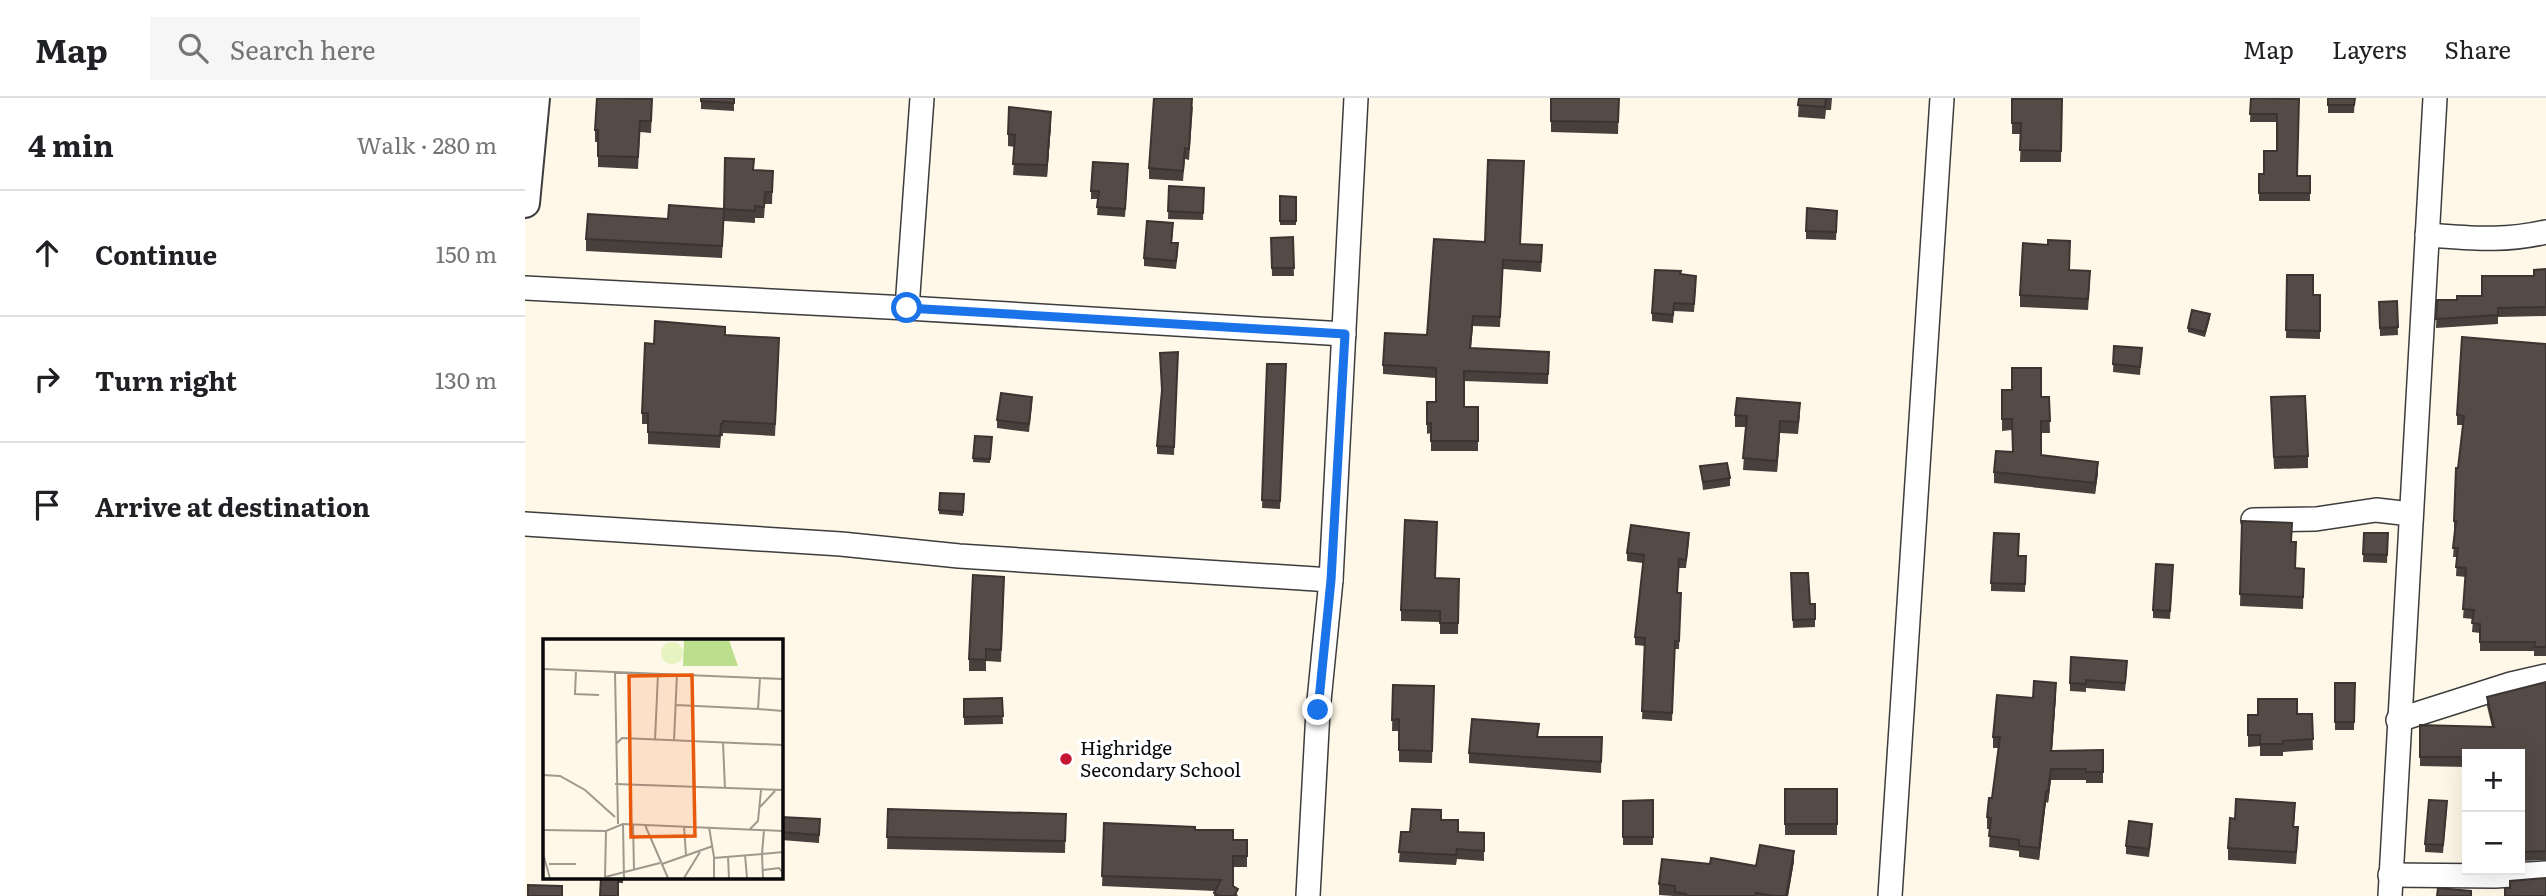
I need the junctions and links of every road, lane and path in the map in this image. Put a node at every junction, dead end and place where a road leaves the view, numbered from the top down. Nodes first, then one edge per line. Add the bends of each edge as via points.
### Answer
1 (535, 98) edge
2 (922, 98) edge
3 (1356, 98) edge
4 (1942, 98) edge
5 (2435, 98) edge
6 (525, 203) edge
7 (2546, 232) edge
8 (2427, 235) junction
9 (525, 288) edge
10 (907, 308) junction
11 (1345, 334) junction
12 (2411, 514) junction
13 (2253, 520) edge
14 (525, 523) edge
15 (1331, 580) junction
16 (2546, 676) edge
17 (2398, 720) junction
18 (2546, 873) edge
19 (2390, 886) edge
20 (1308, 896) edge
21 (1890, 896) edge

1 - 6 street
2 - 10 street
3 - 11 street
4 - 21 street
5 - 8 street
7 - 8 street via 2494,240
8 - 12 street
9 - 10 street
10 - 11 street
11 - 15 street
12 - 13 street via 2376,510 2316,519
12 - 17 street
14 - 15 street
15 - 20 street via 1318,710
16 - 17 street
17 - 19 street
18 - 19 street

